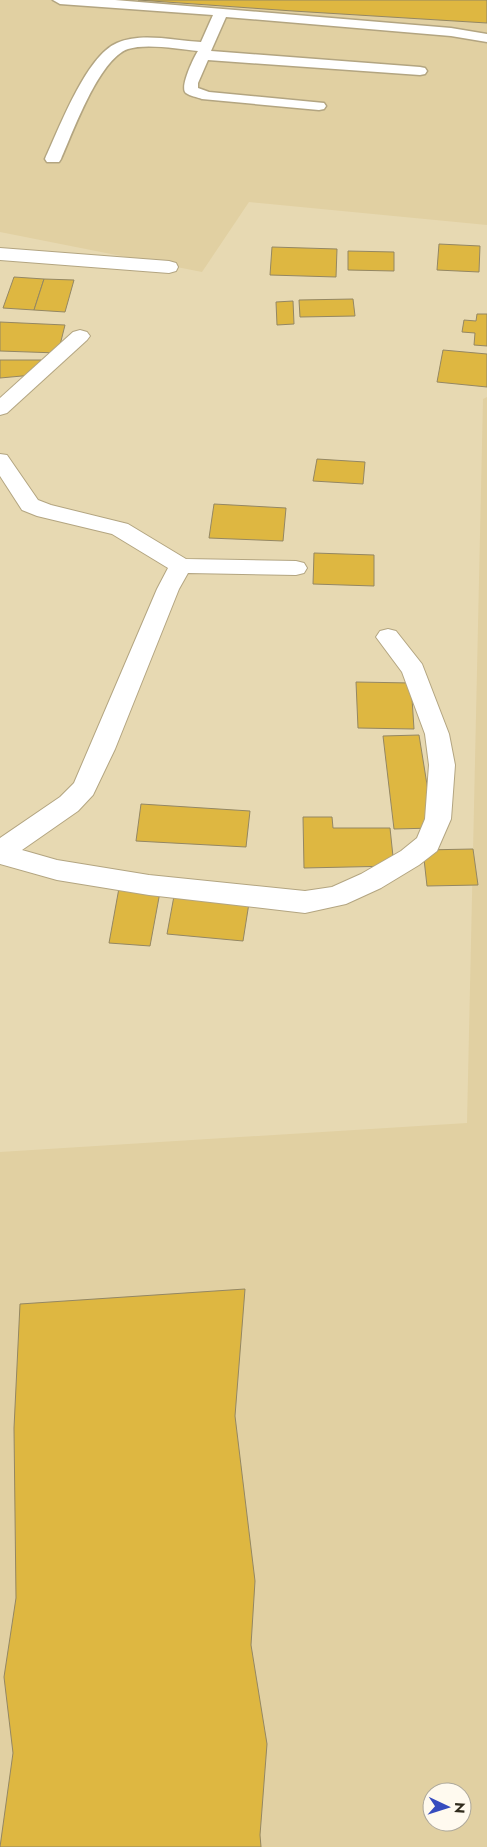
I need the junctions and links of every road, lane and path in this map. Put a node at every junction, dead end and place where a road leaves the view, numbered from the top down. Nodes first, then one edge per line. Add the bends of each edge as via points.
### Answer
1 (60, 0) edge
2 (221, 12) junction
3 (487, 38) edge
4 (204, 51) junction
5 (420, 71) dead end
6 (319, 106) dead end
7 (53, 159) dead end
8 (0, 254) edge
9 (169, 267) dead end
10 (80, 336) dead end
11 (0, 409) edge
12 (0, 460) edge
13 (181, 566) junction
14 (296, 568) dead end
15 (388, 638) dead end
16 (0, 853) edge

1 - 2 lane
2 - 3 lane via 452,32
2 - 4 lane
4 - 5 lane
4 - 6 lane via 191,90 208,96
4 - 7 lane via 134,43 110,53 97,69
8 - 9 street
10 - 11 street
12 - 13 street via 30,505 120,529
13 - 14 street
13 - 16 street via 168,589 84,788 69,804
15 - 16 street via 413,670 437,734 442,765 438,819 428,844 410,858 336,897 304,902 149,885 57,870

